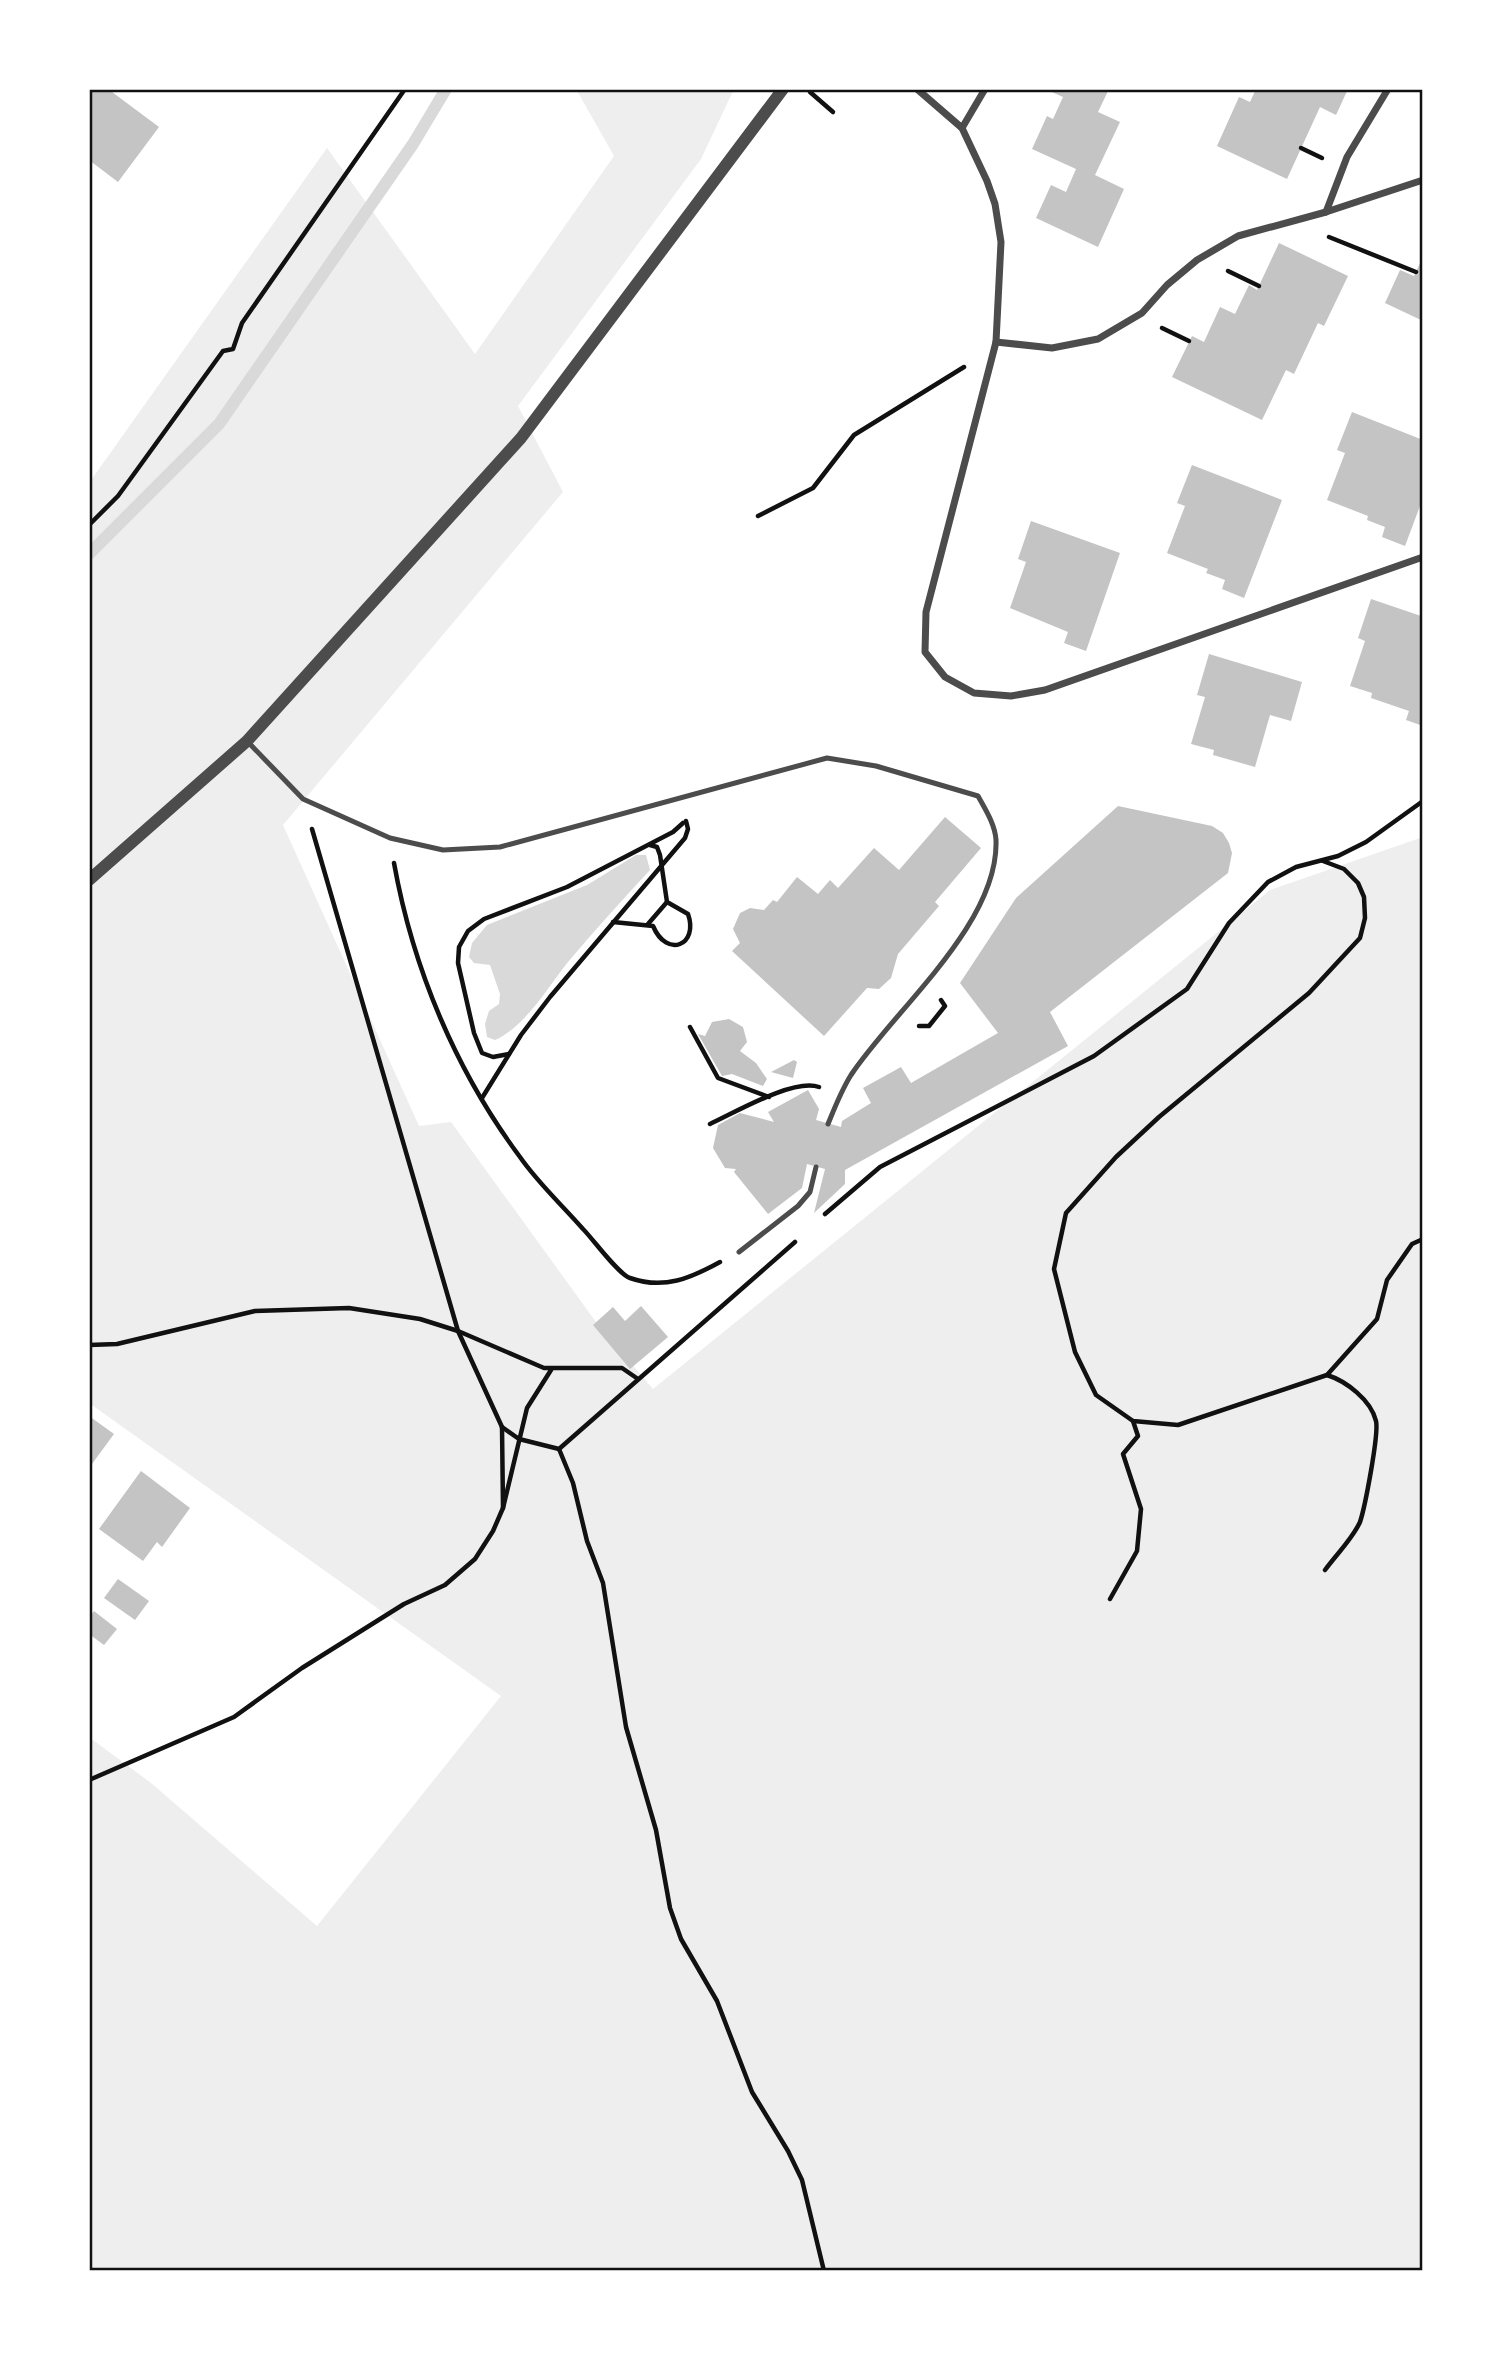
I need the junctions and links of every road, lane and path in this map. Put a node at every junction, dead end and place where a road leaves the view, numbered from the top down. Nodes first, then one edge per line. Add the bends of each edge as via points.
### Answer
1 (405, 89) edge
2 (783, 89) edge
3 (806, 89) edge
4 (917, 89) edge
5 (985, 89) edge
6 (1388, 89) edge
7 (833, 112) dead end
8 (962, 128) junction
9 (1423, 180) edge
10 (1326, 212) junction
11 (1288, 222) junction
12 (1416, 272) dead end
13 (996, 342) junction
14 (993, 352) junction
15 (758, 516) dead end
16 (89, 525) edge
17 (1423, 557) edge
18 (247, 741) junction
19 (684, 798) junction
20 (303, 799) junction
21 (1423, 801) edge
22 (686, 820) junction
23 (390, 838) junction
24 (649, 844) junction
25 (1323, 861) junction
26 (662, 866) junction
27 (89, 880) edge
28 (667, 902) junction
29 (613, 922) junction
30 (648, 924) junction
31 (690, 1027) dead end
32 (509, 1054) junction
33 (840, 1094) junction
34 (770, 1097) junction
35 (481, 1098) junction
36 (710, 1124) dead end
37 (828, 1124) dead end
38 (816, 1167) dead end
39 (820, 1219) dead end
40 (800, 1237) dead end
41 (1423, 1239) edge
42 (739, 1252) joint
43 (458, 1331) junction
44 (89, 1345) edge
45 (551, 1370) junction
46 (1327, 1375) junction
47 (638, 1379) junction
48 (1133, 1421) junction
49 (502, 1427) junction
50 (519, 1439) junction
51 (559, 1449) junction
52 (503, 1508) junction
53 (1325, 1570) dead end
54 (1111, 1599) dead end
55 (89, 1780) edge
56 (824, 2271) edge

1 - 16 path via 242,323 233,349 223,351 118,496
2 - 18 street via 521,438
3 - 7 path
4 - 8 street
5 - 8 street
6 - 10 street via 1347,157
8 - 13 street via 983,168 1001,242
9 - 10 street
10 - 11 street
11 - 12 path
11 - 13 street via 1238,236 1198,260 1142,313 1098,339 1052,348
13 - 14 street
14 - 15 path via 854,435 813,488
14 - 17 street via 926,612 925,652 945,677 974,693 1011,696 1045,690
18 - 20 lane
18 - 27 street
19 - 22 path
19 - 23 lane via 499,847 443,850
19 - 33 lane via 827,758 876,766 978,796 996,838 994,866 978,904 952,951 852,1073
20 - 23 lane
20 - 43 path
21 - 25 path via 1366,842
22 - 24 path
22 - 26 path via 685,838
23 - 35 path via 410,939 449,1039
24 - 26 path via 657,847
24 - 32 path via 567,887 484,919 468,931 459,947 458,963 474,1033 482,1053 493,1057
25 - 39 path via 1301,865 1268,882 1229,923 1186,989 1094,1056 880,1167
25 - 48 path via 1344,869 1359,883 1365,918 1360,938 1309,993 1125,1149 1066,1213 1054,1269 1075,1352 1096,1395
26 - 28 path
26 - 29 path
28 - 30 path
28 - 30 path via 688,914 691,928 686,940 667,944
29 - 30 path
29 - 32 path
31 - 34 path via 718,1077
32 - 35 path
33 - 34 path via 808,1083
33 - 37 lane
34 - 36 path
35 - 42 path via 521,1160 628,1278 659,1283 690,1280
38 - 42 lane via 810,1192 798,1206
40 - 47 path
41 - 46 path via 1412,1244 1387,1280 1377,1319
43 - 44 path via 397,1315 328,1306 255,1311 117,1344
43 - 45 path
43 - 49 path
45 - 47 path via 622,1368
45 - 50 path via 527,1408
46 - 48 path via 1178,1425
46 - 53 path via 1346,1381 1376,1421 1359,1524
47 - 51 path
48 - 54 path via 1138,1437 1124,1454 1141,1509 1137,1551
49 - 50 path
49 - 52 path
50 - 51 path
50 - 52 path
51 - 56 path via 603,1583 626,1727 656,1830 670,1908 681,1939 717,2001 752,2092 802,2180
52 - 55 path via 475,1559 445,1585 404,1604 234,1717

